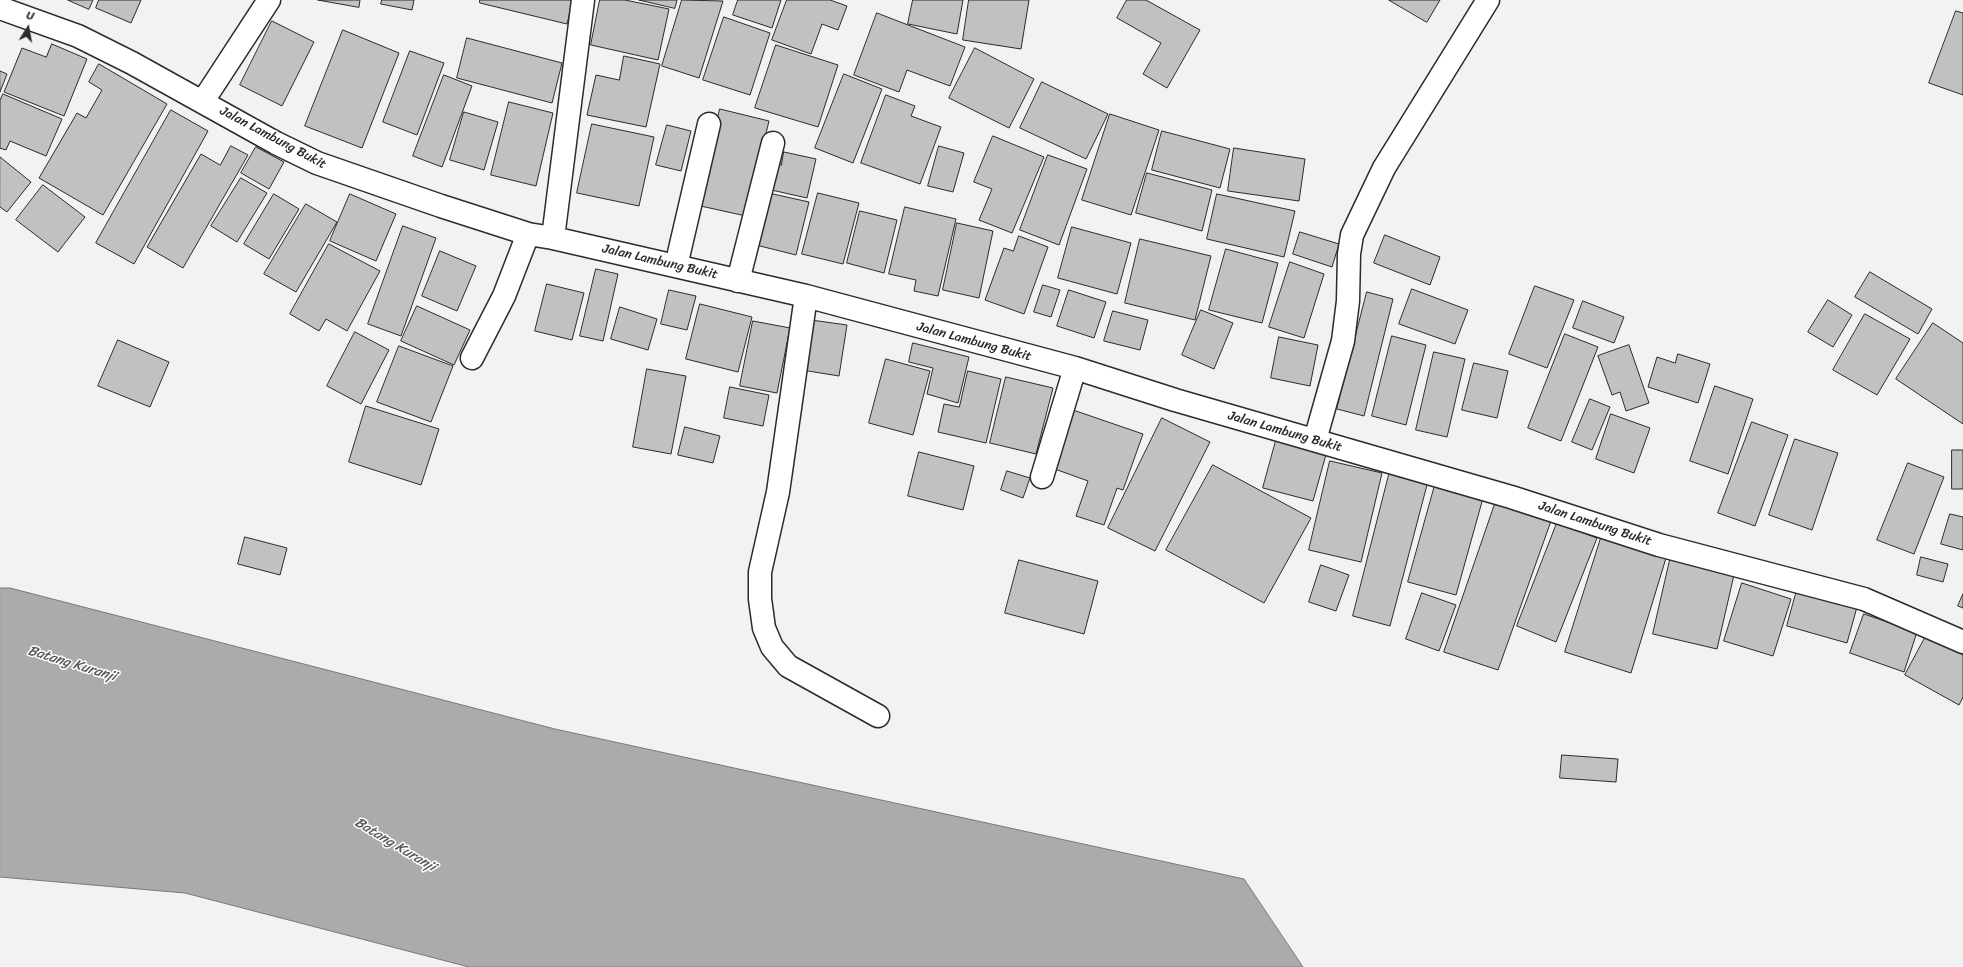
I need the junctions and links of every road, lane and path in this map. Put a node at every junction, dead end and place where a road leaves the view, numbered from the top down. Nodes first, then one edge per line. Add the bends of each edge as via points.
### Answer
1 (269, 0) edge
2 (583, 0) edge
3 (1488, 0) edge
4 (0, 8) edge
5 (203, 101) junction
6 (709, 124) dead end
7 (773, 143) dead end
8 (528, 234) junction
9 (553, 238) junction
10 (676, 266) junction
11 (738, 281) junction
12 (806, 296) junction
13 (472, 358) dead end
14 (1074, 368) junction
15 (1315, 440) junction
16 (1042, 477) dead end
17 (1963, 642) edge
18 (878, 716) dead end

1 - 5 street
2 - 9 street
3 - 15 street via 1384,168 1352,235 1343,341
4 - 5 street, Jalan Lambung Bukit via 78,36
5 - 8 street, Jalan Lambung Bukit via 317,163
6 - 10 street
7 - 11 street
8 - 9 street, Jalan Lambung Bukit
8 - 13 street via 504,296
9 - 10 street, Jalan Lambung Bukit
10 - 11 street, Jalan Lambung Bukit
11 - 12 street, Jalan Lambung Bukit
12 - 14 street, Jalan Lambung Bukit
12 - 18 street via 778,492 760,572 764,628 772,648 788,666
14 - 15 street, Jalan Lambung Bukit
14 - 16 street
15 - 17 street, Jalan Lambung Bukit via 1511,497 1659,545 1864,599

